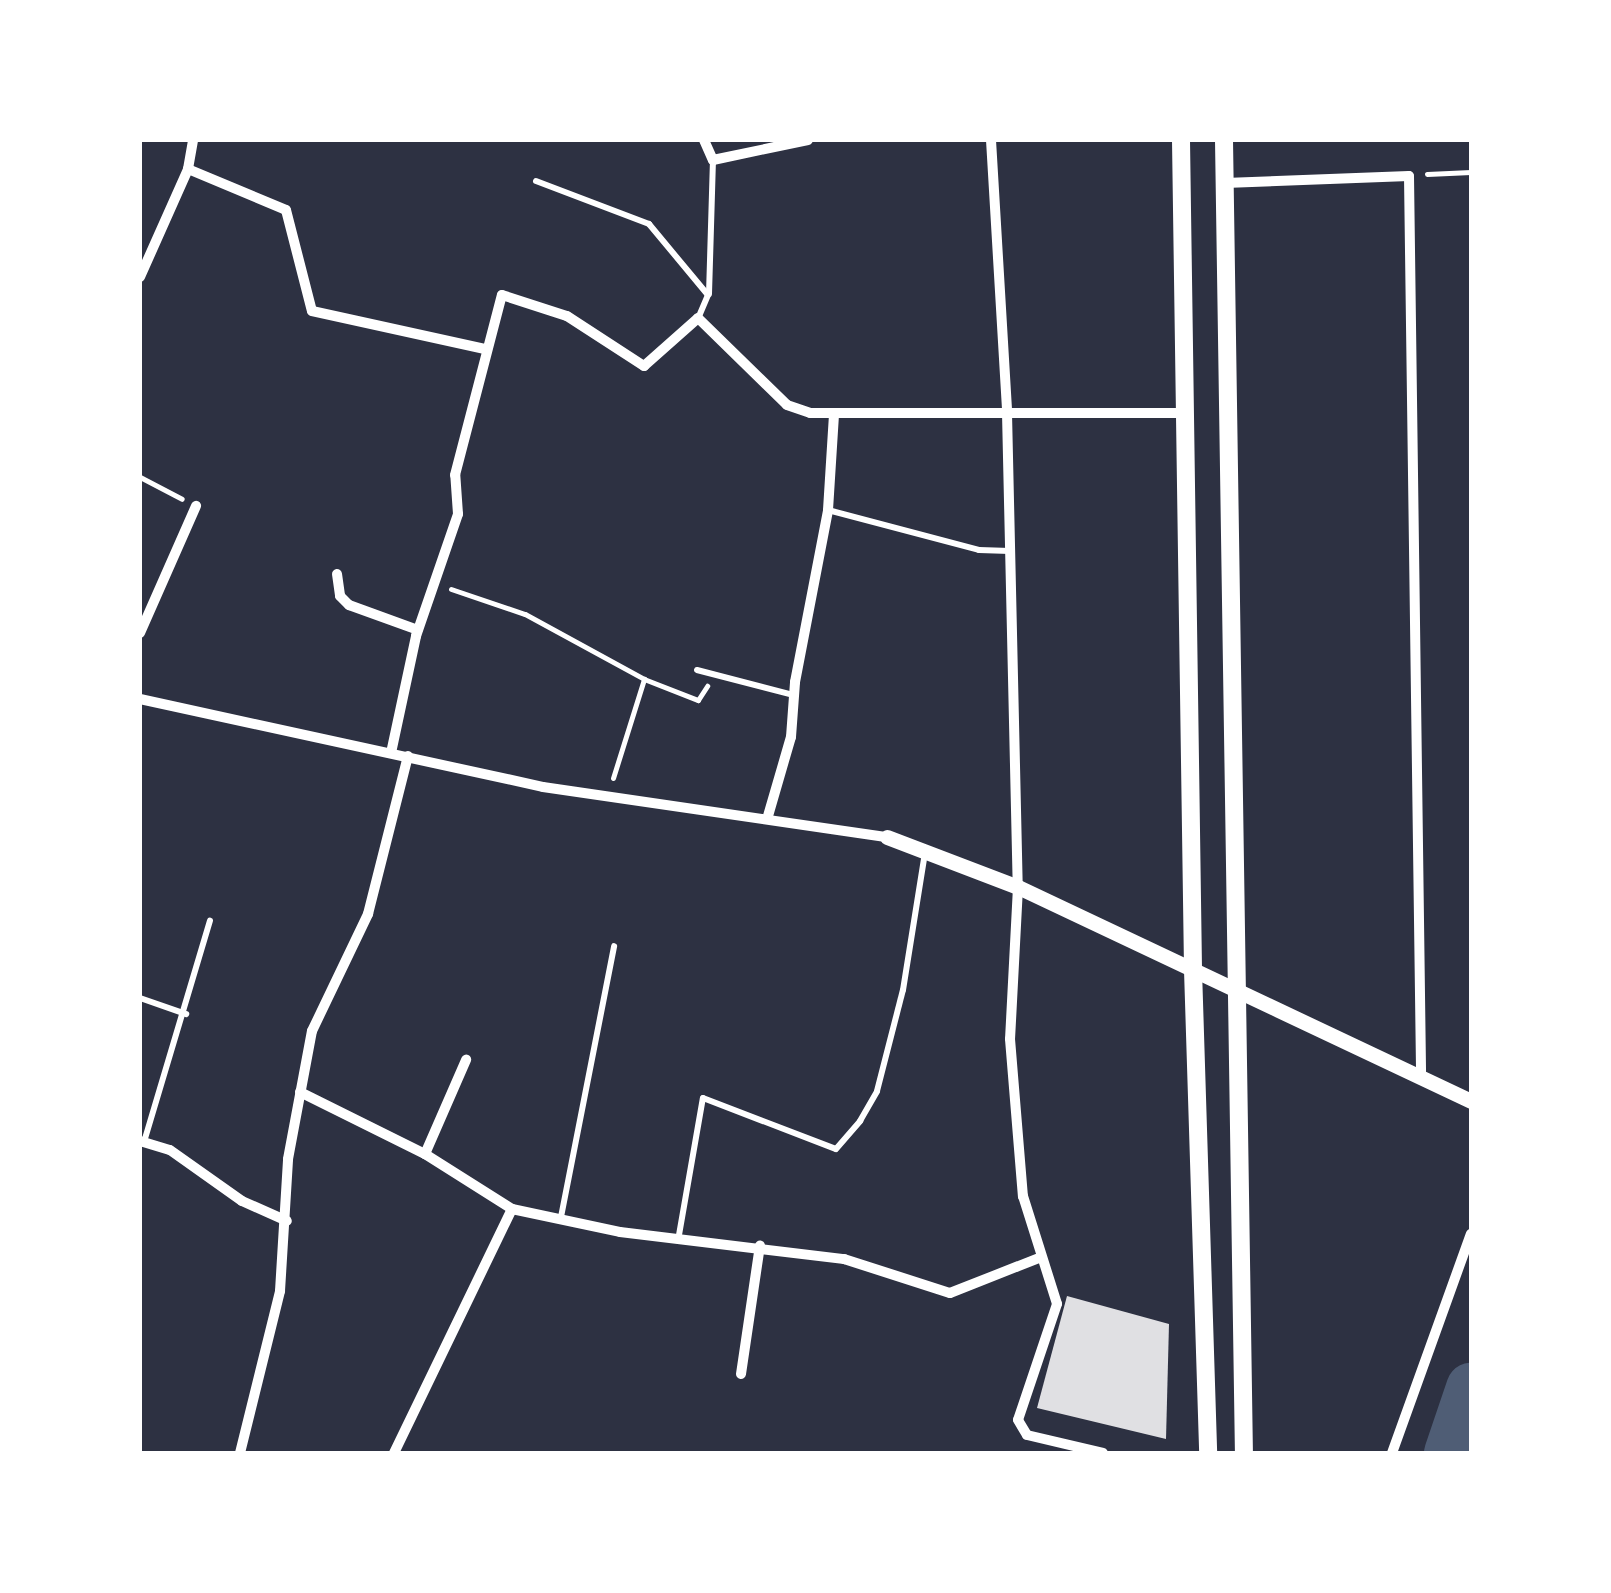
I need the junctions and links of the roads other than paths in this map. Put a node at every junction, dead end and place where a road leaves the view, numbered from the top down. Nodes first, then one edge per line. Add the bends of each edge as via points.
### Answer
1 (193, 140) edge
2 (704, 140) edge
3 (808, 140) edge
4 (991, 140) edge
5 (1181, 140) edge
6 (1224, 140) edge
7 (713, 160) junction
8 (188, 169) junction
9 (536, 181) dead end
10 (1225, 183) junction
11 (140, 277) edge
12 (708, 295) junction
13 (698, 318) junction
14 (486, 349) junction
15 (1007, 413) junction
16 (1185, 413) junction
17 (834, 415) junction
18 (196, 506) road end
19 (828, 510) junction
20 (1010, 551) junction
21 (337, 574) dead end
22 (418, 630) junction
23 (140, 633) edge
24 (697, 670) dead end
25 (794, 695) junction
26 (140, 698) edge
27 (391, 752) junction
28 (408, 756) junction
29 (768, 816) junction
30 (888, 837) joint
31 (925, 852) junction
32 (1018, 887) junction
33 (210, 921) dead end
34 (614, 946) dead end
35 (1192, 970) junction
36 (1236, 991) junction
37 (140, 998) edge
38 (186, 1014) junction
39 (466, 1060) dead end
40 (1422, 1072) junction
41 (300, 1092) junction
42 (1471, 1101) edge
43 (142, 1141) edge
44 (425, 1154) junction
45 (512, 1208) junction
46 (561, 1217) junction
47 (287, 1221) junction
48 (679, 1234) junction
49 (1471, 1234) edge
50 (760, 1246) junction
51 (1039, 1258) junction
52 (741, 1374) dead end
53 (240, 1453) edge
54 (394, 1453) edge
55 (1102, 1453) edge
56 (1208, 1453) edge
57 (1244, 1453) edge
58 (1392, 1453) edge

1 - 8 street
2 - 7 street
3 - 7 street
4 - 15 street
5 - 16 main road
6 - 10 main road
7 - 12 lane
8 - 11 street
8 - 14 street via 286,210 312,311 347,324
9 - 12 lane via 649,224
10 - 36 main road
10 - 40 street via 1410,176
12 - 13 lane
13 - 14 street via 644,366 566,316 502,295
13 - 17 street via 787,405
14 - 22 street via 456,475 458,514
15 - 16 street
15 - 17 street
15 - 20 street
16 - 35 main road
17 - 19 street
18 - 23 street
19 - 20 lane via 979,550
19 - 25 street
20 - 32 street
21 - 22 street via 340,596 349,605
22 - 27 street
24 - 25 lane
25 - 29 street via 791,737
26 - 27 street
27 - 28 street
28 - 29 street via 607,795
28 - 41 street via 381,878 312,1031
29 - 30 street
30 - 31 street
31 - 32 street
31 - 48 lane via 904,990 876,1091 860,1121 836,1148 704,1098
32 - 35 street
32 - 51 street via 1010,1040 1023,1196
33 - 38 lane
34 - 46 lane
35 - 36 street
35 - 56 main road
36 - 40 street
36 - 57 main road
37 - 38 lane
38 - 43 lane
39 - 44 street
40 - 42 street
41 - 44 street
41 - 47 street via 288,1160
43 - 47 street via 170,1150 242,1201
44 - 45 street
45 - 46 street
45 - 54 street
46 - 48 street via 620,1232
47 - 53 street via 280,1291
48 - 50 street
49 - 58 street
50 - 51 street via 844,1258 950,1293
50 - 52 street
51 - 55 street via 1057,1304 1018,1420 1027,1434

